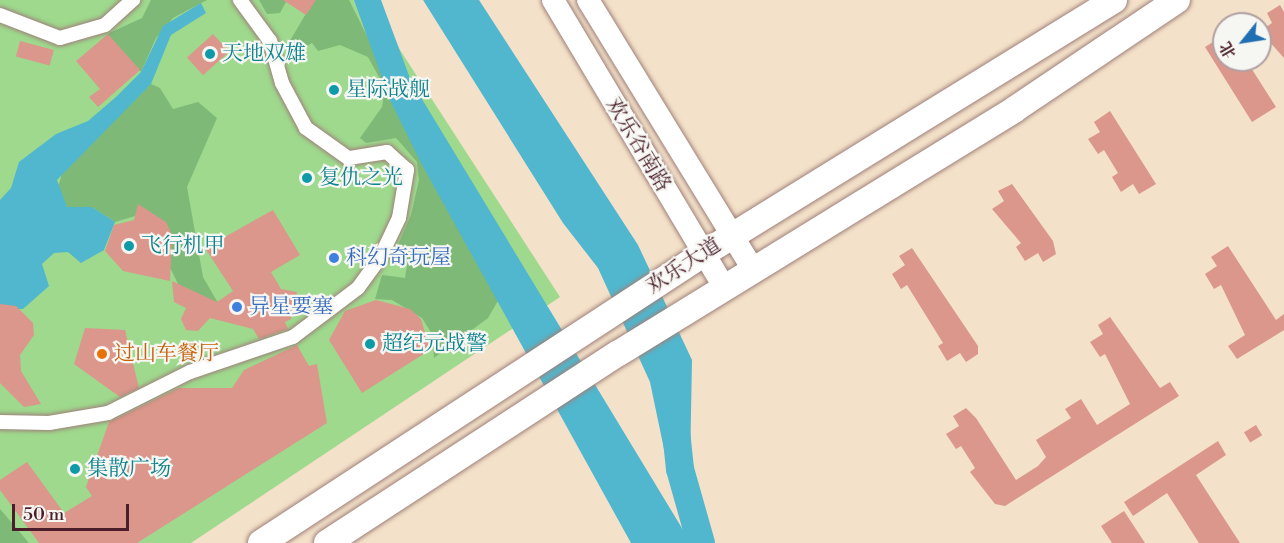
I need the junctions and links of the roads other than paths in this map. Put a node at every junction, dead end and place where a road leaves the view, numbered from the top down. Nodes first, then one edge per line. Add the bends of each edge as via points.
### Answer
1 (133, 0) edge
2 (240, 0) edge
3 (553, 0) edge
4 (588, 0) edge
5 (1114, 0) edge
6 (1178, 0) edge
7 (0, 15) edge
8 (862, 158) junction
9 (884, 191) junction
10 (733, 235) junction
11 (703, 254) junction
12 (754, 271) junction
13 (724, 289) junction
14 (559, 346) junction
15 (578, 380) junction
16 (0, 422) edge
17 (351, 484) junction
18 (368, 516) junction
19 (261, 543) edge
20 (327, 543) edge

1 - 7 street via 105,25 60,38 30,31
2 - 16 street via 270,41 282,83 306,129 348,158 387,152 407,170 399,218 381,256 358,288 293,337 190,372 108,413 49,423
3 - 11 street, 欢乐谷南路
4 - 10 street, 欢乐谷南路
5 - 8 main road, 欢乐大道
6 - 9 main road, 欢乐大道
8 - 9 main road via 863,183
8 - 10 main road, 欢乐大道
9 - 12 main road, 欢乐大道
10 - 11 main road, 欢乐大道
10 - 12 street, 欢乐谷南路
11 - 13 street, 欢乐谷南路
11 - 14 main road, 欢乐大道
12 - 13 main road, 欢乐大道
13 - 15 main road, 欢乐大道
14 - 15 main road via 588,351 589,362
14 - 17 main road, 欢乐大道
15 - 18 main road, 欢乐大道
17 - 18 main road via 344,510
17 - 19 main road, 欢乐大道
18 - 20 main road, 欢乐大道

